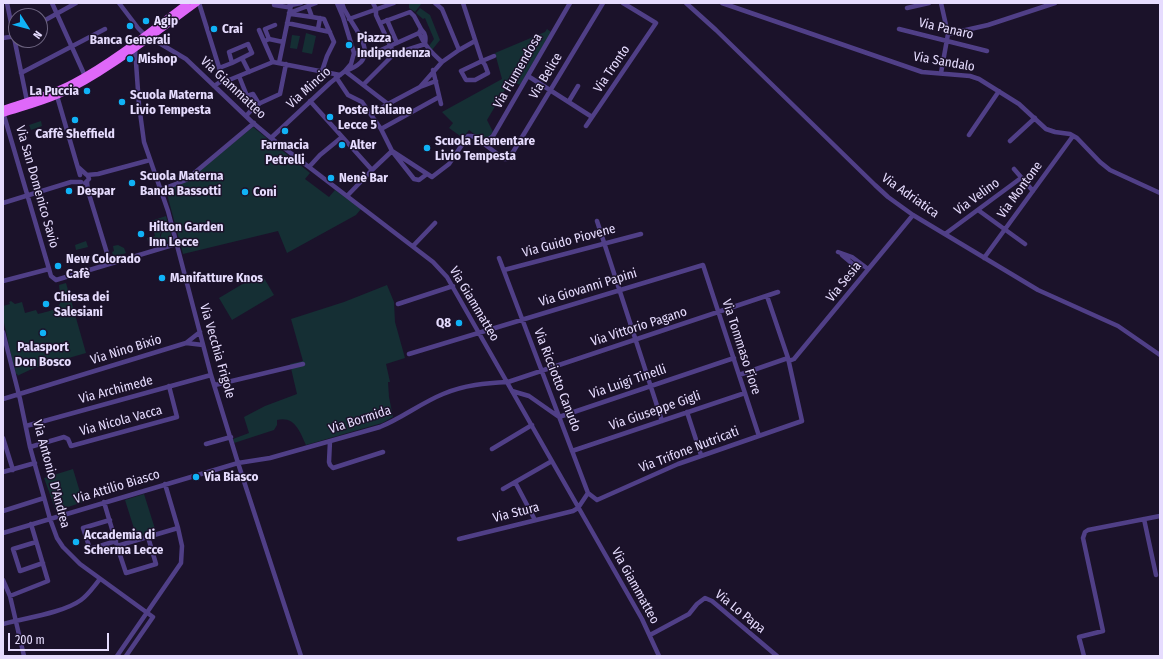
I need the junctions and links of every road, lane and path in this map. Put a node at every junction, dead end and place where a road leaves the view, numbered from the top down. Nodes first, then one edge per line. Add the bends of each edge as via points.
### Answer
1 (52, 3) edge
2 (76, 3) edge
3 (119, 3) edge
4 (187, 3) edge
5 (198, 3) edge
6 (274, 3) edge
7 (301, 3) edge
8 (316, 3) edge
9 (337, 3) edge
10 (342, 3) edge
11 (373, 3) edge
12 (394, 3) edge
13 (435, 3) edge
14 (463, 3) edge
15 (570, 3) edge
16 (603, 3) edge
17 (623, 3) edge
18 (686, 3) edge
19 (722, 3) edge
20 (929, 3) edge
21 (941, 3) edge
22 (1055, 3) edge
23 (289, 4) edge
24 (630, 5) edge
25 (308, 6) junction
26 (907, 8) dead end
27 (376, 9) junction
28 (57, 13) junction
29 (289, 13) junction
30 (312, 17) junction
31 (48, 18) edge
32 (320, 18) junction
33 (349, 19) junction
34 (387, 20) junction
35 (380, 23) junction
36 (287, 24) junction
37 (275, 25) dead end
38 (105, 29) dead end
39 (899, 29) dead end
40 (259, 30) dead end
41 (318, 30) junction
42 (420, 31) junction
43 (330, 32) junction
44 (948, 34) junction
45 (147, 35) junction
46 (269, 39) junction
47 (948, 40) junction
48 (264, 41) junction
49 (283, 42) junction
50 (475, 42) junction
51 (397, 43) junction
52 (425, 44) junction
53 (72, 46) junction
54 (391, 46) junction
55 (17, 48) edge
56 (135, 48) junction
57 (459, 50) junction
58 (987, 50) dead end
59 (365, 51) junction
60 (355, 53) junction
61 (394, 54) junction
62 (494, 56) dead end
63 (242, 58) junction
64 (482, 61) junction
65 (273, 62) junction
66 (279, 62) junction
67 (442, 62) junction
68 (232, 63) junction
69 (286, 64) junction
70 (219, 68) junction
71 (433, 70) junction
72 (322, 71) junction
73 (345, 71) junction
74 (249, 72) junction
75 (21, 73) junction
76 (941, 73) junction
77 (85, 76) junction
78 (238, 76) junction
79 (528, 76) junction
80 (336, 78) junction
81 (223, 80) junction
82 (436, 82) junction
83 (364, 84) junction
84 (214, 86) junction
85 (578, 86) dead end
86 (420, 87) junction
87 (551, 91) junction
88 (999, 91) junction
89 (57, 96) junction
90 (440, 97) junction
91 (27, 101) junction
92 (310, 101) junction
93 (569, 101) junction
94 (259, 104) junction
95 (388, 104) junction
96 (441, 104) dead end
97 (3, 109) edge
98 (3, 113) edge
99 (371, 115) junction
100 (246, 116) junction
101 (592, 117) junction
102 (1035, 118) junction
103 (254, 123) junction
104 (586, 126) dead end
105 (381, 129) junction
106 (969, 135) dead end
107 (1073, 136) junction
108 (342, 137) junction
109 (271, 138) junction
110 (1010, 141) dead end
111 (481, 142) junction
112 (392, 151) junction
113 (150, 160) junction
114 (309, 167) junction
115 (1014, 169) dead end
116 (372, 170) junction
117 (427, 174) junction
118 (84, 178) junction
119 (1021, 178) junction
120 (160, 190) junction
121 (1032, 191) junction
122 (1160, 193) edge
123 (28, 196) junction
124 (347, 196) junction
125 (3, 203) edge
126 (978, 210) junction
127 (913, 214) junction
128 (597, 222) dead end
129 (435, 224) dead end
130 (1004, 229) junction
131 (641, 234) dead end
132 (945, 234) junction
133 (604, 243) junction
134 (176, 244) junction
135 (1025, 244) dead end
136 (413, 246) junction
137 (499, 258) dead end
138 (984, 258) junction
139 (110, 264) junction
140 (703, 265) joint
141 (866, 268) junction
142 (49, 269) junction
143 (504, 270) junction
144 (3, 281) edge
145 (453, 286) junction
146 (619, 290) junction
147 (778, 292) dead end
148 (767, 296) junction
149 (398, 304) dead end
150 (718, 312) junction
151 (523, 320) junction
152 (3, 332) edge
153 (200, 332) junction
154 (479, 333) junction
155 (636, 340) junction
156 (186, 343) junction
157 (203, 345) junction
158 (409, 354) dead end
159 (1160, 355) edge
160 (6, 358) edge
161 (734, 358) junction
162 (789, 360) junction
163 (303, 364) dead end
164 (542, 371) junction
165 (211, 375) junction
166 (739, 375) junction
167 (508, 382) junction
168 (169, 386) junction
169 (215, 386) junction
170 (651, 386) junction
171 (512, 390) junction
172 (745, 393) junction
173 (19, 394) junction
174 (3, 398) edge
175 (687, 412) junction
176 (559, 417) junction
177 (662, 420) junction
178 (532, 425) junction
179 (26, 426) junction
180 (759, 436) junction
181 (3, 438) edge
182 (231, 438) junction
183 (330, 441) junction
184 (206, 444) dead end
185 (30, 447) junction
186 (492, 449) dead end
187 (572, 451) junction
188 (383, 452) dead end
189 (701, 455) junction
190 (552, 461) junction
191 (35, 463) junction
192 (238, 463) junction
193 (13, 470) junction
194 (3, 472) edge
195 (515, 482) junction
196 (165, 484) junction
197 (503, 489) dead end
198 (588, 493) junction
199 (44, 498) junction
200 (104, 502) junction
201 (578, 508) junction
202 (3, 511) edge
203 (1160, 516) edge
204 (50, 519) junction
205 (1144, 519) junction
206 (110, 520) junction
207 (534, 520) junction
208 (31, 524) junction
209 (178, 528) junction
210 (3, 533) edge
211 (148, 537) junction
212 (459, 539) dead end
213 (36, 542) junction
214 (117, 543) junction
215 (43, 563) junction
216 (1156, 575) dead end
217 (100, 579) junction
218 (3, 580) edge
219 (10, 596) junction
220 (147, 613) junction
221 (16, 621) junction
222 (3, 624) edge
223 (650, 635) junction
224 (24, 656) edge
225 (117, 656) edge
226 (126, 656) edge
227 (301, 656) edge
228 (659, 656) edge
229 (777, 656) edge
230 (1084, 656) edge

1 - 28 street
2 - 28 street
3 - 45 street, Via Giammatteo via 138,28
4 - 45 main road
5 - 45 main road
5 - 70 street
6 - 23 street via 286,7
7 - 23 street
8 - 25 street
9 - 60 street
10 - 33 street
11 - 27 street
12 - 27 street
13 - 57 street via 442,9
14 - 50 street
15 - 79 street, Via Flumendosa
16 - 87 street, Via Belice
17 - 24 street
18 - 127 street, Via Adriatica via 875,186
19 - 76 street, Via Sandalo via 922,72
20 - 26 street
21 - 44 street
22 - 44 street via 988,25
23 - 29 street
24 - 101 street, Via Tronto via 656,23
25 - 29 street
25 - 30 street
27 - 33 street
27 - 35 street
28 - 31 street
28 - 53 street
29 - 30 street
29 - 36 street
30 - 32 street
32 - 41 street
32 - 43 street via 324,19
33 - 59 street via 360,36
34 - 35 street
34 - 42 street via 410,12
34 - 51 street
35 - 54 street
36 - 41 street
36 - 49 street
37 - 46 street via 265,29
38 - 53 street
39 - 47 street, Via Panaro
40 - 48 street
41 - 43 street
42 - 51 street
42 - 52 street
43 - 72 street via 334,42
44 - 47 street
45 - 56 main road
45 - 77 main road
45 - 84 street, Via Giammatteo via 186,59
46 - 48 street
46 - 49 street
47 - 58 street, Via Panaro
47 - 76 street
48 - 65 street
49 - 66 street
50 - 57 street
50 - 64 street
51 - 54 street
52 - 61 street
52 - 67 street
53 - 75 street
53 - 77 street
54 - 59 street via 372,54
54 - 61 street
55 - 75 street
56 - 89 main road via 87,80
56 - 113 street, Via Vecchia Frigole via 144,142
57 - 67 street
59 - 60 street
59 - 73 street via 363,60 356,67
60 - 73 street
61 - 83 street
62 - 64 street
63 - 68 street
63 - 68 street via 252,53 248,44 229,52
63 - 74 street
64 - 64 street via 461,71 466,80 475,80 488,73
65 - 66 street
65 - 74 street
66 - 69 street
67 - 71 street
68 - 70 street
69 - 72 street
69 - 94 street via 280,94
70 - 81 street
71 - 82 street
71 - 86 street
72 - 80 street
72 - 80 street
73 - 80 street, Via Mincio
73 - 83 street
74 - 78 street
75 - 91 street
76 - 88 street, Via Sandalo via 974,77
77 - 91 main road via 60,89
78 - 81 street
78 - 94 street via 247,96 253,94
79 - 87 street
79 - 111 street, Via Flumendosa via 494,136
80 - 92 street, Via Mincio
80 - 99 street via 348,95 362,102
81 - 84 street
82 - 86 street
82 - 90 street
83 - 95 street
84 - 100 street, Via Giammatteo
85 - 93 street
86 - 95 street
87 - 93 street
87 - 111 street, Via Belice via 510,157 504,159
88 - 102 street, Via Sandalo
88 - 106 street
89 - 98 main road
89 - 118 street via 77,165
90 - 96 street
90 - 105 street
91 - 97 main road
92 - 108 street
92 - 109 street, Via Mincio
93 - 101 street
94 - 100 street
95 - 99 street
98 - 123 street, Via San Domenico Savio
99 - 105 street
100 - 103 street, Via Giammatteo
101 - 104 street, Via Tronto
102 - 107 street, Via Sandalo via 1050,131
102 - 110 street
103 - 109 street, Via Giammatteo
103 - 120 street via 186,180
105 - 112 street
107 - 121 street, Via Montone
107 - 122 street, Via Sandalo via 1110,170
108 - 114 street
108 - 116 street
109 - 114 street, Via Giammatteo
111 - 117 street via 468,136 449,164 432,177
112 - 116 street
112 - 117 street
112 - 117 street via 414,179 419,180
113 - 118 street
113 - 120 street, Via Vecchia Frigole
114 - 124 street, Via Giammatteo
115 - 119 street
116 - 124 street
118 - 123 street
118 - 139 street
119 - 121 street
119 - 126 street, Via Velino
120 - 134 street, Via Vecchia Frigole
121 - 130 street, Via Montone
123 - 125 street
123 - 142 street, Via San Domenico Savio
124 - 136 street, Via Giammatteo
126 - 130 street
126 - 132 street, Via Velino
127 - 132 street, Via Adriatica
127 - 141 street, Via Sesia
128 - 133 street
129 - 136 street
130 - 135 street
130 - 138 street, Via Montone
131 - 133 street, Via Guido Piovene
132 - 138 street, Via Adriatica
133 - 143 street, Via Guido Piovene
133 - 146 street
134 - 139 street
134 - 153 street, Via Vecchia Frigole
136 - 145 street, Via Giammatteo via 441,270
137 - 143 street, Via Ricciotto Canudo
138 - 159 street, Via Adriatica via 1038,290 1118,326
139 - 142 street via 56,280
140 - 146 street, Via Giovanni Papini
140 - 150 street, Via Tommaso Fiore
141 - 141 street via 855,266 838,252 852,257
141 - 162 street, Via Sesia via 794,359
142 - 144 street
143 - 151 street, Via Ricciotto Canudo
145 - 149 street
145 - 154 street, Via Giammatteo
146 - 151 street, Via Giovanni Papini
146 - 155 street
147 - 148 street, Via Vittorio Pagano
148 - 150 street, Via Vittorio Pagano
148 - 162 street
150 - 155 street, Via Vittorio Pagano
150 - 161 street, Via Tommaso Fiore
151 - 154 street, Via Giovanni Papini
151 - 164 street, Via Ricciotto Canudo
152 - 160 street, Via Antonio D'Andrea
153 - 156 street, Via Nino Bixio
153 - 157 street, Via Vecchia Frigole
154 - 158 street, Via Giovanni Papini
154 - 167 street, Via Giammatteo
155 - 164 street, Via Vittorio Pagano
155 - 170 street
156 - 157 street, Via Nino Bixio
156 - 173 street, Via Nino Bixio
157 - 165 street, Via Vecchia Frigole
160 - 173 street, Via Antonio D'Andrea
161 - 166 street, Via Tommaso Fiore
161 - 170 street, Via Luigi Tinelli
162 - 166 street
162 - 180 street, Via Trifone Nutricati via 802,421
163 - 169 street
164 - 167 street, Via Vittorio Pagano
164 - 176 street, Via Ricciotto Canudo
165 - 168 street, Via Archimede
165 - 169 street, Via Vecchia Frigole
166 - 172 street, Via Tommaso Fiore
167 - 171 street, Via Giammatteo
167 - 183 street, Via Bormida via 458,389 380,427
168 - 179 street, Via Archimede
168 - 185 street, Via Nicola Vacca via 177,417 71,446 70,441 64,437
169 - 182 street, Via Vecchia Frigole
170 - 176 street, Via Luigi Tinelli
170 - 177 street
171 - 176 street via 529,396
171 - 178 street, Via Giammatteo
172 - 175 street, Via Giuseppe Gigli
172 - 180 street, Via Tommaso Fiore
173 - 174 street, Via Nino Bixio
173 - 179 street, Via Antonio D'Andrea
175 - 177 street, Via Giuseppe Gigli
175 - 189 street
176 - 187 street, Via Ricciotto Canudo
177 - 187 street, Via Giuseppe Gigli
178 - 186 street
178 - 190 street, Via Giammatteo
179 - 185 street, Via Antonio D'Andrea
180 - 189 street, Via Trifone Nutricati
181 - 193 street
182 - 184 street
182 - 192 street, Via Vecchia Frigole
183 - 188 street via 329,462 333,468
183 - 192 street, Via Bormida via 270,458
185 - 191 street, Via Antonio D'Andrea
187 - 198 street, Via Ricciotto Canudo
189 - 198 street, Via Trifone Nutricati via 597,500
190 - 195 street
190 - 201 street, Via Giammatteo
191 - 193 street
191 - 199 street, Via Antonio D'Andrea
192 - 196 street, Via Attilio Biasco
192 - 227 street, Via Vecchia Frigole
193 - 194 street
195 - 197 street
195 - 207 street
196 - 200 street, Via Attilio Biasco
196 - 209 street
198 - 201 street
199 - 202 street
199 - 204 street, Via Antonio D'Andrea
200 - 204 street, Via Attilio Biasco
200 - 206 street
201 - 207 street, Via Stura
201 - 223 street, Via Giammatteo
203 - 205 street
204 - 208 street, Via Attilio Biasco
204 - 217 street, Via Antonio D'Andrea via 63,547
205 - 216 street
205 - 230 street via 1088,530 1084,535 1103,631 1079,637
206 - 214 street
206 - 214 street via 83,528 90,549
207 - 212 street, Via Stura
208 - 210 street, Via Attilio Biasco
208 - 213 street
209 - 211 street
209 - 220 street via 182,546 181,562
211 - 214 street
211 - 214 street via 156,564 126,573
213 - 215 street
213 - 215 street via 13,549 20,570
215 - 219 street via 48,581
217 - 220 street, Via Antonio D'Andrea
217 - 221 street via 88,594 72,605
218 - 219 street
219 - 221 street
220 - 225 street
220 - 226 street via 153,617
221 - 222 street
221 - 224 street
223 - 228 street, Via Giammatteo
223 - 229 street, Via Lo Papa via 689,614 705,598 712,601

